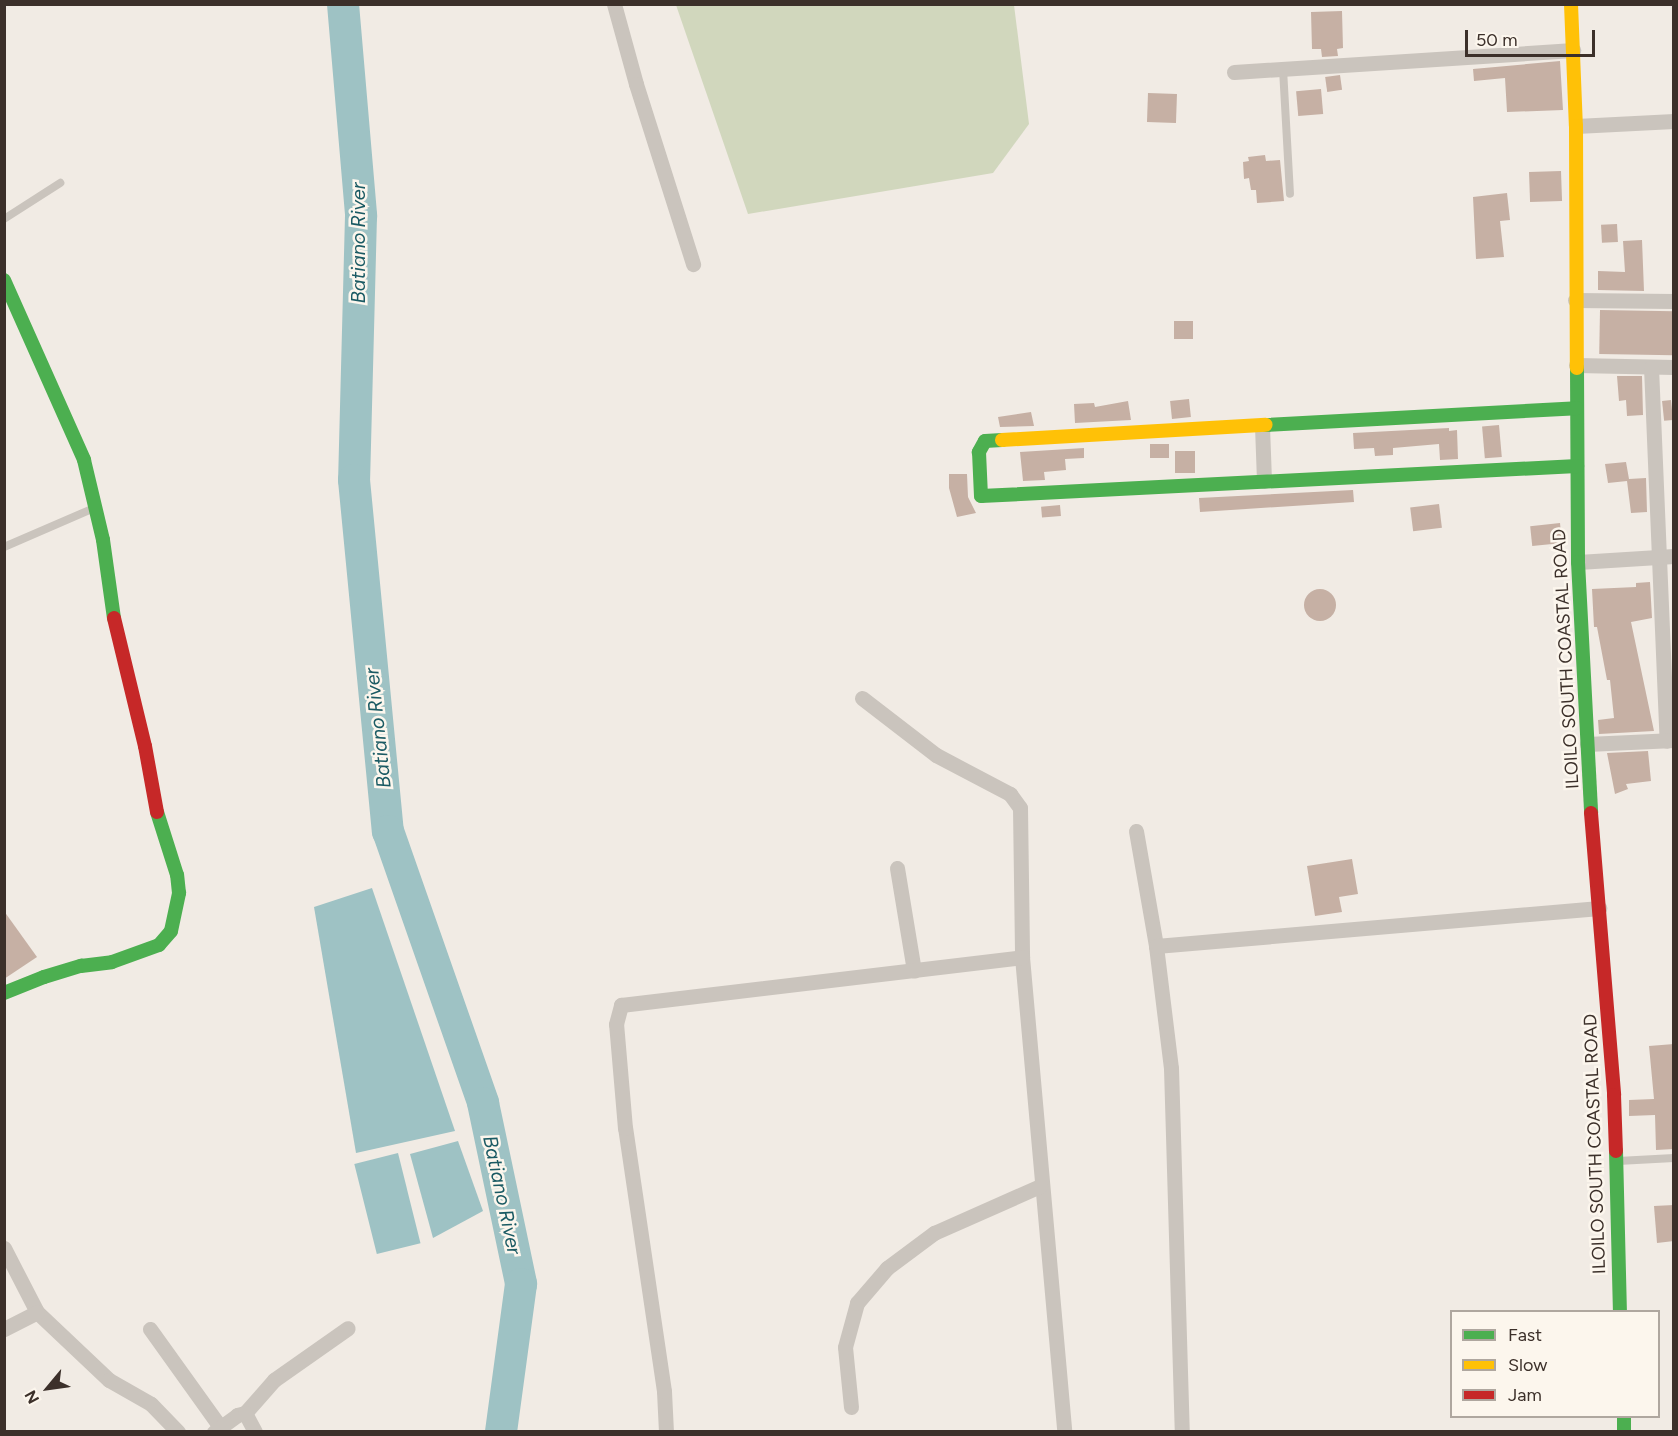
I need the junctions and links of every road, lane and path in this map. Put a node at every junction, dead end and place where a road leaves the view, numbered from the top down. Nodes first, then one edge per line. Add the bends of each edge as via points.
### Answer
1 (614, 4) edge
2 (1571, 4) edge
3 (1573, 50) junction
4 (1283, 69) junction
5 (1234, 72) dead end
6 (1674, 121) edge
7 (1576, 126) junction
8 (60, 183) dead end
9 (1290, 194) dead end
10 (4, 219) edge
11 (693, 264) dead end
12 (4, 280) edge
13 (1575, 300) junction
14 (1674, 301) edge
15 (1576, 365) junction
16 (1651, 367) junction
17 (1674, 367) edge
18 (1577, 408) junction
19 (1262, 426) junction
20 (1577, 465) junction
21 (1264, 481) junction
22 (96, 508) junction
23 (4, 547) edge
24 (1666, 557) edge
25 (1578, 562) junction
26 (862, 698) dead end
27 (1670, 740) edge
28 (1587, 744) junction
29 (1136, 831) dead end
30 (897, 868) dead end
31 (1599, 908) junction
32 (1156, 946) junction
33 (1022, 957) junction
34 (914, 971) junction
35 (4, 993) edge
36 (1674, 1158) edge
37 (1616, 1161) junction
38 (1040, 1186) junction
39 (4, 1248) edge
40 (1620, 1310) edge
41 (37, 1312) junction
42 (348, 1328) dead end
43 (4, 1329) edge
44 (150, 1329) dead end
45 (851, 1407) dead end
46 (245, 1413) junction
47 (217, 1430) edge
48 (178, 1431) edge
49 (255, 1431) edge
50 (666, 1431) edge
51 (1064, 1431) edge
52 (1182, 1431) edge

1 - 11 street
2 - 3 street, ILOILO SOUTH COASTAL ROAD
3 - 4 street
3 - 7 street, ILOILO SOUTH COASTAL ROAD
4 - 5 street
4 - 9 lane
6 - 7 street
7 - 13 street, ILOILO SOUTH COASTAL ROAD
8 - 10 lane
12 - 22 street via 84,460
13 - 14 street
13 - 15 street, ILOILO SOUTH COASTAL ROAD
15 - 16 street
15 - 18 street, ILOILO SOUTH COASTAL ROAD
16 - 17 street
16 - 24 street
18 - 19 street
18 - 20 street, ILOILO SOUTH COASTAL ROAD
19 - 21 street
19 - 21 street via 985,441 979,452 980,485 981,496
20 - 21 street
20 - 25 street, ILOILO SOUTH COASTAL ROAD
22 - 23 lane
22 - 35 street via 116,635 179,893 171,931 159,945 112,962 44,977
24 - 25 street
24 - 27 street
25 - 28 street, ILOILO SOUTH COASTAL ROAD
26 - 33 street via 936,756 1010,794 1016,801 1020,808
27 - 28 street
28 - 31 street, ILOILO SOUTH COASTAL ROAD
29 - 32 street
30 - 34 street
31 - 32 street
31 - 37 street, ILOILO SOUTH COASTAL ROAD
32 - 52 street via 1171,1068
33 - 34 street
33 - 38 street
34 - 50 street via 621,1005 616,1024 625,1128 664,1391
36 - 37 lane
37 - 40 street, ILOILO SOUTH COASTAL ROAD
38 - 45 street via 934,1233 887,1268 857,1303 845,1347
38 - 51 street
39 - 41 street
41 - 43 street
41 - 48 street via 109,1380 151,1404
42 - 46 street via 274,1380
44 - 47 street
46 - 47 street
46 - 49 street

